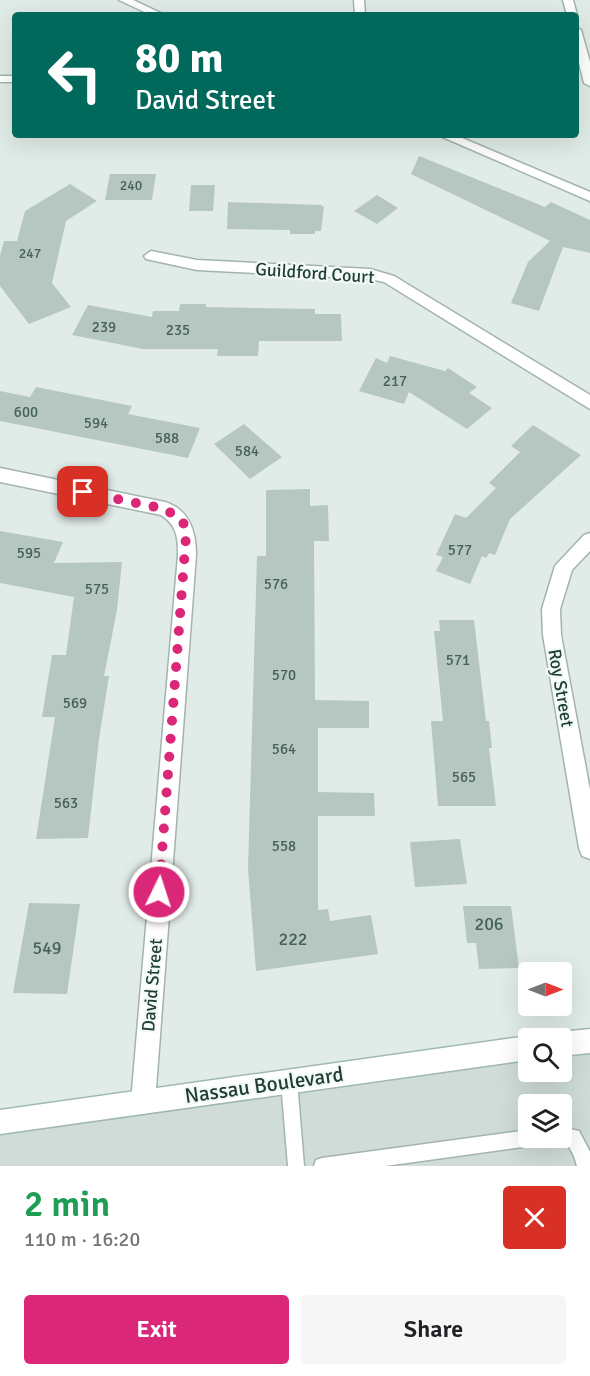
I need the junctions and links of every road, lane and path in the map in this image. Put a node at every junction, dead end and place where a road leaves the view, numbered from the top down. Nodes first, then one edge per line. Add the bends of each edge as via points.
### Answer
1 (124, 0) edge
2 (153, 12) edge
3 (579, 41) edge
4 (590, 83) edge
5 (451, 138) edge
6 (590, 197) edge
7 (151, 255) dead end
8 (590, 403) edge
9 (0, 475) edge
10 (590, 540) edge
11 (590, 848) edge
12 (590, 1041) edge
13 (572, 1043) edge
14 (518, 1049) edge
15 (289, 1081) junction
16 (143, 1102) junction
17 (0, 1122) edge
18 (572, 1137) edge
19 (518, 1140) edge
20 (296, 1166) edge
21 (322, 1166) edge
22 (585, 1166) edge

1 - 2 street
3 - 4 street
5 - 6 street
7 - 8 street, Guildford Court via 197,265 370,274 389,279
9 - 16 street, David Street via 165,509 178,515 186,528
10 - 11 street, Roy Street via 564,566 551,609 552,635
12 - 13 street
14 - 15 street, Nassau Boulevard
15 - 16 street, Nassau Boulevard
15 - 20 lane
16 - 17 street, Nassau Boulevard
18 - 22 lane
19 - 21 lane

